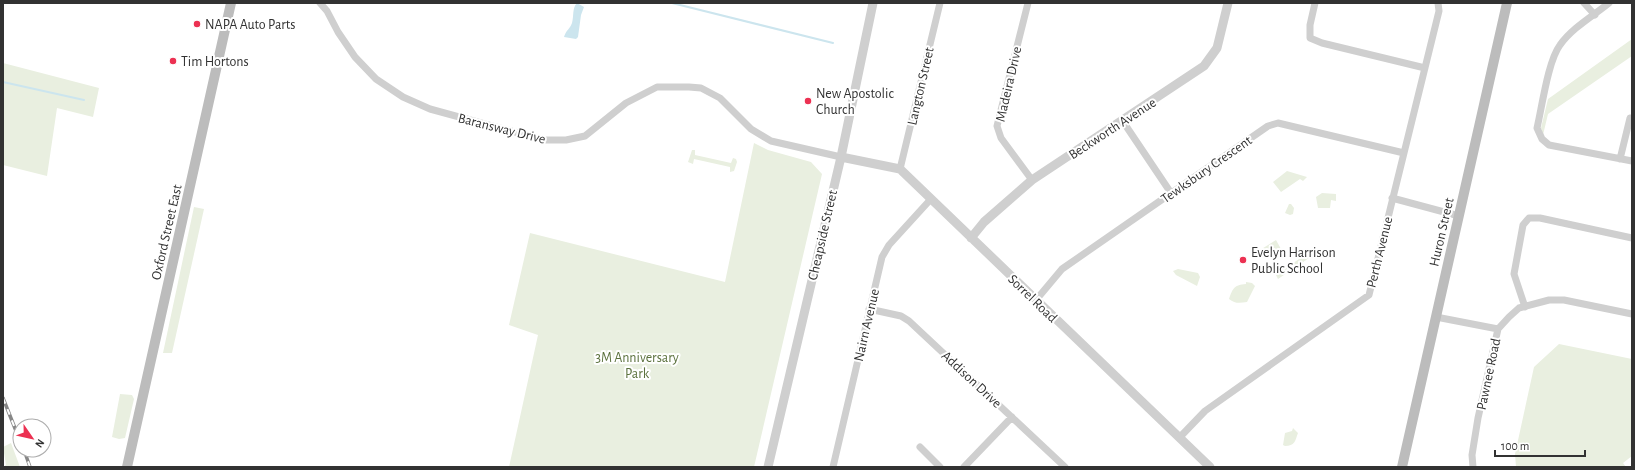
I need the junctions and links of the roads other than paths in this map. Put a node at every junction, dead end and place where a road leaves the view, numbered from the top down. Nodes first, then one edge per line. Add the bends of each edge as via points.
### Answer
1 (231, 3) edge
2 (320, 3) edge
3 (873, 3) edge
4 (940, 3) edge
5 (1028, 3) edge
6 (1228, 3) edge
7 (1315, 3) edge
8 (1438, 3) edge
9 (1507, 3) edge
10 (1584, 3) edge
11 (1609, 3) edge
12 (1595, 15) junction
13 (1425, 68) junction
14 (1630, 118) dead end
15 (1122, 120) junction
16 (1404, 153) junction
17 (841, 157) junction
18 (1620, 159) junction
19 (1632, 161) edge
20 (900, 169) junction
21 (1032, 180) junction
22 (1171, 193) junction
23 (1392, 198) junction
24 (930, 200) junction
25 (1459, 216) junction
26 (970, 238) junction
27 (1632, 238) edge
28 (1036, 300) junction
29 (1525, 307) junction
30 (870, 309) junction
31 (1632, 314) edge
32 (1436, 317) junction
33 (1498, 329) junction
34 (1012, 417) junction
35 (1180, 437) junction
36 (920, 447) dead end
37 (127, 467) edge
38 (768, 467) edge
39 (832, 467) edge
40 (940, 467) edge
41 (964, 467) edge
42 (1065, 467) edge
43 (1210, 467) edge
44 (1402, 467) edge
45 (1473, 467) edge

1 - 37 main road, Oxford Street East
2 - 17 street, Baransway Drive via 355,57 376,79 403,97 430,109 544,140 566,140 585,136 626,103 657,87 701,88 720,98 750,129 771,140
3 - 17 street, Cheapside Street
4 - 20 street, Langton Street
5 - 21 street, Madeira Drive via 997,126 1001,138
6 - 15 street, Beckworth Avenue via 1217,48 1204,66
7 - 13 street via 1310,38
8 - 13 street, Perth Avenue via 1439,11
9 - 25 main road, Huron Street
10 - 12 street
11 - 12 street
12 - 18 street via 1570,33 1559,45 1553,58 1537,128 1542,139 1549,145
13 - 16 street, Perth Avenue
14 - 18 street
15 - 21 street, Beckworth Avenue
15 - 22 street
16 - 22 street, Tewksbury Crescent via 1278,123 1268,126
16 - 23 street, Perth Avenue
17 - 20 street
17 - 38 street, Cheapside Street
18 - 19 street
20 - 24 street, Sorrel Road
21 - 26 street, Beckworth Avenue via 984,222
22 - 28 street, Tewksbury Crescent via 1062,269
23 - 25 street
23 - 35 street, Perth Avenue via 1369,295 1205,411
24 - 26 street, Sorrel Road
24 - 30 street, Nairn Avenue via 889,245 882,257
25 - 32 main road, Huron Street
26 - 28 street, Sorrel Road
27 - 29 street via 1530,218 1523,225 1514,274
28 - 35 street, Sorrel Road
29 - 31 street, Pawnee Road via 1549,300 1564,300
29 - 33 street, Pawnee Road via 1519,308
30 - 34 street, Addison Drive via 901,316 909,321
30 - 39 street, Nairn Avenue
32 - 33 street
32 - 44 main road, Huron Street
33 - 45 street, Pawnee Road via 1478,418 1472,455
34 - 41 street
34 - 42 street, Addison Drive
35 - 43 street, Sorrel Road
36 - 40 street

